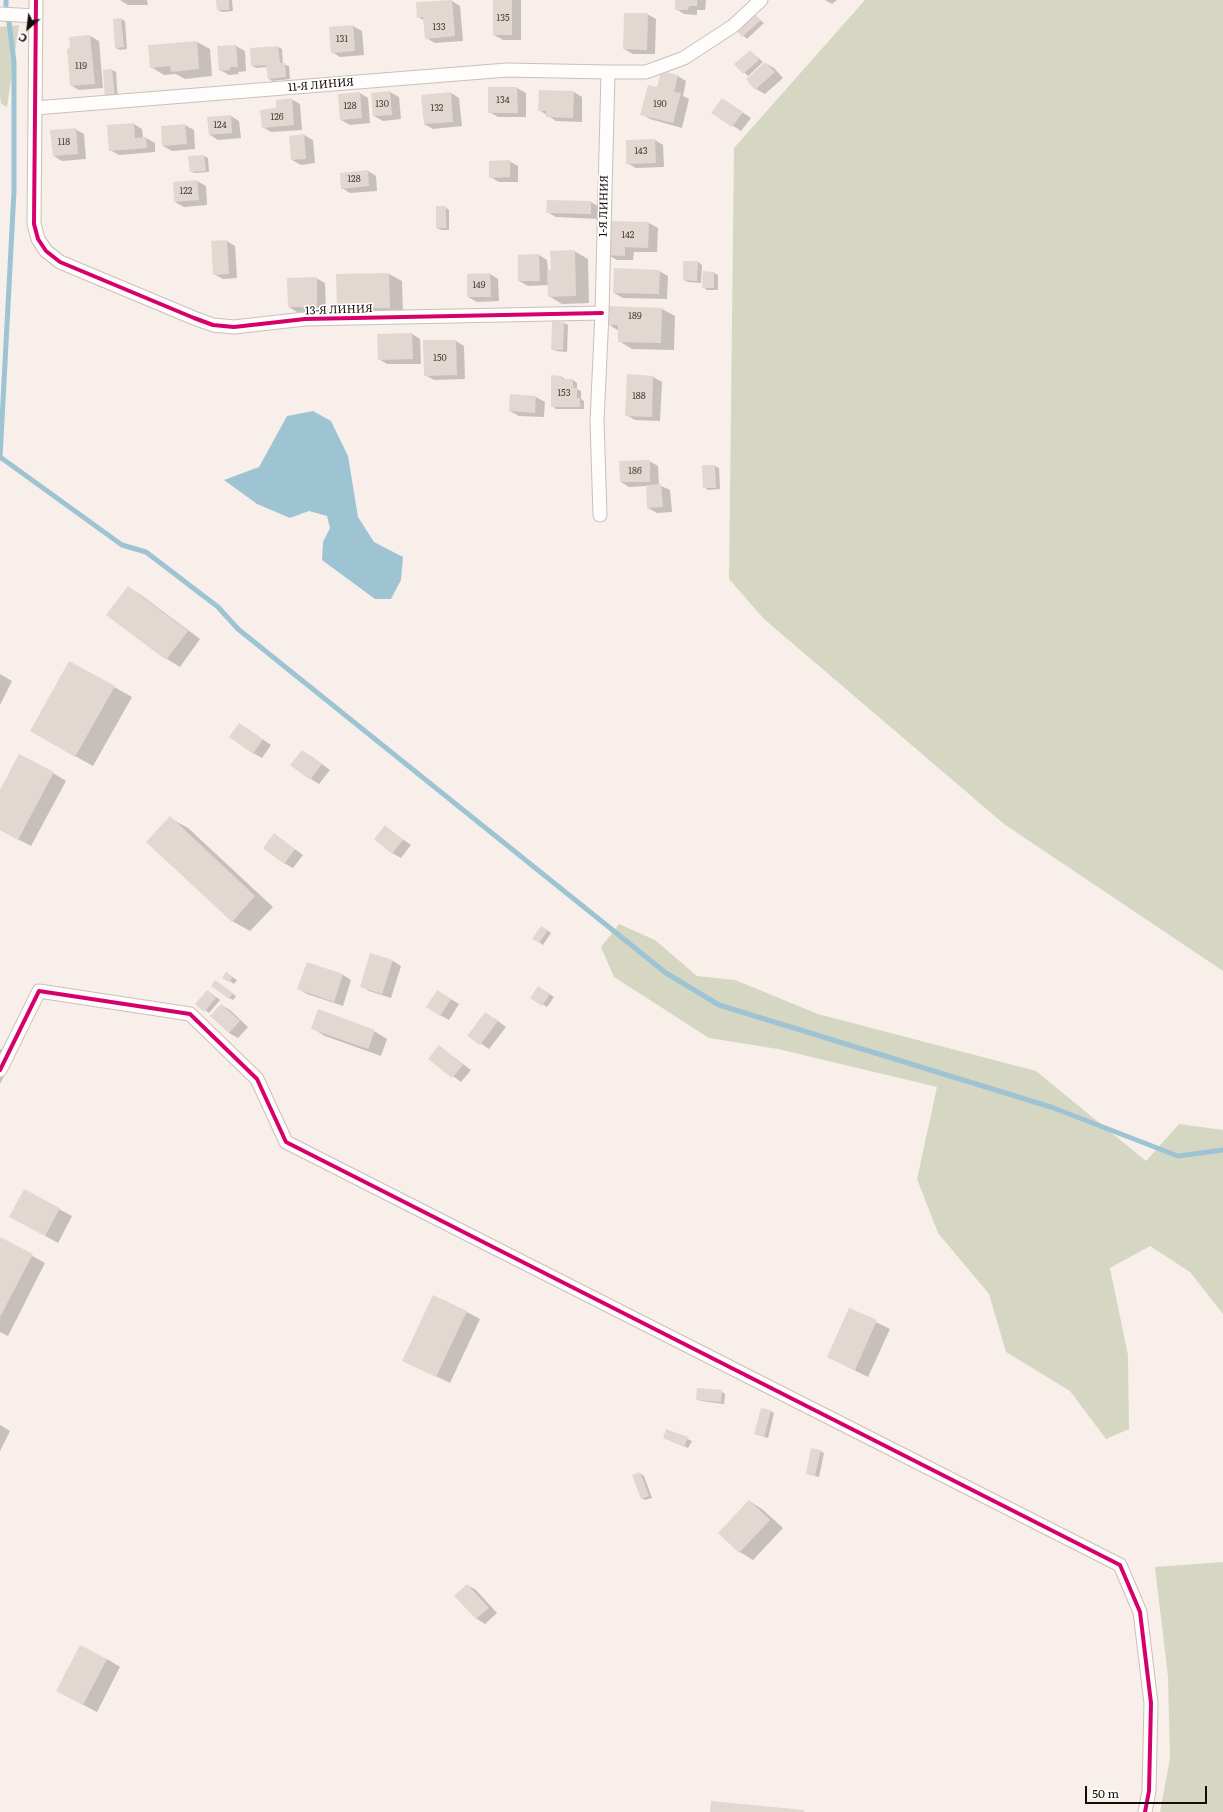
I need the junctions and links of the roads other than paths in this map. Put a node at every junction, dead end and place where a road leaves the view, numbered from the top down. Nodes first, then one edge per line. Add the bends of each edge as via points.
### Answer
1 (36, 0) edge
2 (762, 0) edge
3 (0, 14) edge
4 (36, 16) junction
5 (608, 72) junction
6 (35, 108) junction
7 (602, 313) junction
8 (600, 515) dead end
9 (0, 1070) edge
10 (1145, 1812) edge

1 - 4 street
2 - 5 street via 733,26 684,58 646,72
3 - 4 street
4 - 6 street
5 - 6 street, 11-Я ЛИНИЯ via 507,70
5 - 7 street, 1-Я ЛИНИЯ
6 - 7 street, 13-Я ЛИНИЯ via 34,224 38,239 46,251 60,262 213,325 234,327 305,319
7 - 8 street, 1-Я ЛИНИЯ via 597,421
9 - 10 street via 39,991 190,1014 257,1080 286,1142 1120,1565 1140,1612 1151,1704 1149,1791

